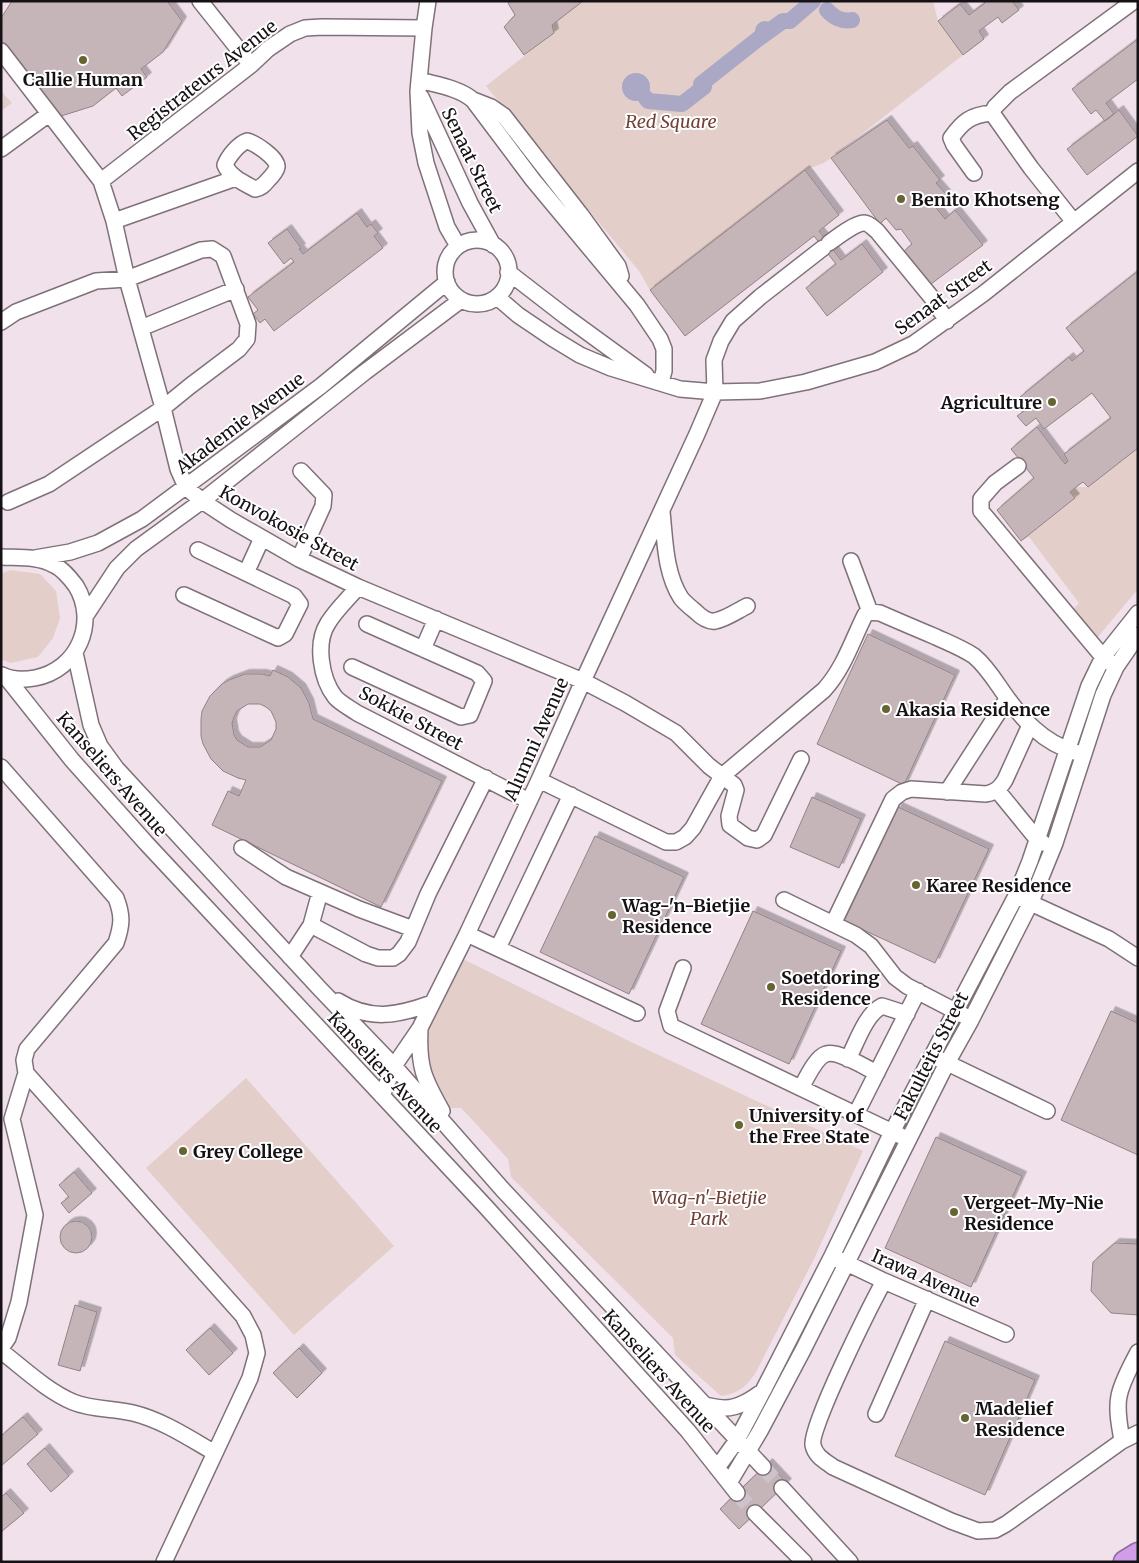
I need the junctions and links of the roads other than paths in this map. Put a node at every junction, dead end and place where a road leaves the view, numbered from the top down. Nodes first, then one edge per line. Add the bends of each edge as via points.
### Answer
1 (428, 1) edge
2 (1134, 1) edge
3 (205, 3) edge
4 (424, 28) junction
5 (1, 50) edge
6 (251, 64) junction
7 (419, 86) junction
8 (992, 113) junction
9 (50, 114) junction
10 (1, 149) edge
11 (1138, 171) edge
12 (974, 173) dead end
13 (236, 178) dead end
14 (102, 181) junction
15 (114, 221) junction
16 (1074, 222) junction
17 (493, 245) junction
18 (458, 246) junction
19 (508, 272) junction
20 (126, 279) junction
21 (447, 282) junction
22 (236, 289) junction
23 (497, 297) junction
24 (461, 300) junction
25 (947, 321) junction
26 (1, 322) edge
27 (141, 328) junction
28 (657, 381) junction
29 (715, 392) junction
30 (163, 408) junction
31 (1018, 466) dead end
32 (301, 471) dead end
33 (186, 487) junction
34 (202, 501) junction
35 (8, 502) dead end
36 (662, 510) junction
37 (262, 538) junction
38 (198, 550) dead end
39 (35, 558) junction
40 (299, 558) junction
41 (6, 559) edge
42 (852, 561) dead end
43 (246, 573) junction
44 (358, 587) junction
45 (184, 595) dead end
46 (747, 606) dead end
47 (870, 612) junction
48 (1138, 613) edge
49 (86, 615) junction
50 (436, 619) junction
51 (367, 624) dead end
52 (1138, 635) edge
53 (423, 649) junction
54 (75, 653) junction
55 (1104, 657) junction
56 (352, 667) dead end
57 (1116, 667) junction
58 (4, 676) edge
59 (583, 681) junction
60 (1007, 698) junction
61 (1030, 725) junction
62 (1067, 750) junction
63 (1084, 754) junction
64 (801, 759) dead end
65 (1, 767) edge
66 (722, 776) junction
67 (486, 778) junction
68 (539, 780) junction
69 (997, 790) junction
70 (947, 792) junction
71 (571, 795) junction
72 (529, 801) junction
73 (1037, 839) junction
74 (242, 848) dead end
75 (1052, 850) junction
76 (320, 892) junction
77 (1016, 896) junction
78 (784, 900) dead end
79 (1031, 902) junction
80 (832, 924) junction
81 (311, 925) junction
82 (413, 929) junction
83 (467, 934) junction
84 (498, 948) junction
85 (290, 958) junction
86 (1138, 958) edge
87 (683, 968) dead end
88 (320, 989) junction
89 (918, 992) junction
90 (432, 1003) junction
91 (956, 1011) junction
92 (636, 1013) dead end
93 (907, 1014) junction
94 (971, 1020) junction
95 (420, 1028) junction
96 (933, 1056) junction
97 (848, 1058) junction
98 (947, 1063) junction
99 (394, 1066) junction
100 (26, 1073) junction
101 (877, 1073) junction
102 (801, 1088) junction
103 (382, 1096) junction
104 (1047, 1111) dead end
105 (856, 1114) junction
106 (892, 1132) junction
107 (455, 1136) junction
108 (908, 1140) junction
109 (832, 1256) junction
110 (846, 1263) junction
111 (884, 1281) junction
112 (927, 1299) junction
113 (1006, 1334) dead end
114 (1, 1350) edge
115 (1138, 1352) edge
116 (764, 1390) junction
117 (704, 1405) junction
118 (876, 1414) dead end
119 (1138, 1434) edge
120 (737, 1440) junction
121 (1122, 1441) junction
122 (748, 1452) junction
123 (215, 1454) junction
124 (717, 1468) junction
125 (763, 1468) tunnel mouth
126 (733, 1488) joint
127 (782, 1488) tunnel mouth
128 (755, 1513) tunnel mouth
129 (1138, 1554) edge
130 (164, 1562) edge
131 (804, 1562) edge
132 (850, 1562) edge
133 (1125, 1562) edge

1 - 4 street, Senaat Street
2 - 8 street via 1010,92
3 - 6 street
4 - 6 street, Registrateurs Avenue via 305,28 290,34
4 - 7 street, Senaat Street
5 - 9 street, Konvokosie Street
6 - 14 street, Registrateurs Avenue
7 - 17 street, Senaat Street via 467,196
7 - 18 street, Senaat Street via 420,133 426,163 447,227
7 - 28 street via 456,91 504,116 618,266 624,289 664,349 664,371
8 - 12 street via 974,116 951,138
8 - 16 street
9 - 10 street
9 - 14 street, Konvokosie Street
11 - 16 street, Senaat Street
13 - 15 street
14 - 15 street, Konvokosie Street
15 - 20 street, Konvokosie Street
16 - 25 street, Senaat Street
17 - 18 street, Senaat Street via 479,240
17 - 19 street, Senaat Street via 504,256
18 - 21 street via 446,263
19 - 23 street via 507,282
19 - 28 street, Senaat Street
20 - 22 street via 201,250 212,249 223,256
20 - 26 street via 96,281 16,312
20 - 27 street, Konvokosie Street
21 - 24 street
21 - 33 street, Akademie Avenue via 321,386
22 - 27 street
22 - 30 street via 248,324 247,339
23 - 24 street via 480,304
23 - 28 street, Senaat Street via 580,355
24 - 34 street, Akademie Avenue
25 - 29 street, Senaat Street via 913,344 876,362 760,391
25 - 29 street via 877,231 863,223 826,245 733,321 714,360
27 - 30 street, Konvokosie Street
28 - 29 street, Senaat Street via 680,389
29 - 36 street, Alumni Avenue
30 - 33 street, Konvokosie Street via 178,469
30 - 35 street via 49,484
31 - 55 street via 982,499 981,511
32 - 40 street via 324,495 323,506
33 - 34 street, Konvokosie Street
33 - 39 street, Akademie Avenue via 142,519 98,542 70,552
34 - 37 street, Konvokosie Street
34 - 49 street, Akademie Avenue via 136,549 117,568
36 - 46 street via 668,561 674,582 685,602 708,621 726,617
36 - 59 street, Alumni Avenue
37 - 40 street, Konvokosie Street
37 - 43 street
38 - 43 street
39 - 41 street, Kanseliers Avenue
39 - 49 street, Kanseliers Avenue via 55,565 70,578 81,595
40 - 44 street, Konvokosie Street
42 - 47 street
43 - 45 street via 294,596 300,604 285,634 278,638
44 - 50 street, Konvokosie Street
44 - 67 street, Sokkie Street via 327,624 321,644 321,664 326,682 336,698 357,713
47 - 60 street via 880,613 974,657 988,670
47 - 66 street via 865,615 840,670 824,690
48 - 55 street, Fakulteits Street
49 - 54 street, Kanseliers Avenue via 83,635
50 - 53 street
50 - 59 street, Konvokosie Street
51 - 53 street
52 - 57 street, Fakulteits Street
53 - 56 street via 477,673 484,681 470,716 461,717
54 - 58 street, Kanseliers Avenue via 62,667 45,676 26,680
54 - 85 street, Kanseliers Avenue via 91,725 100,746 150,806
55 - 57 street
55 - 62 street, Fakulteits Street
57 - 63 street, Fakulteits Street via 1103,695
58 - 103 street, Kanseliers Avenue via 90,781
59 - 66 street, Konvokosie Street via 676,733
59 - 68 street, Alumni Avenue
60 - 61 street
60 - 70 street
61 - 62 street
61 - 69 street via 1005,780
62 - 63 street
62 - 73 street, Fakulteits Street
63 - 75 street, Fakulteits Street
64 - 66 street, Konvokosie Street via 764,835 757,840 748,838 730,825 729,816 736,790
65 - 100 street via 116,898 121,912 121,928 116,943 27,1049 24,1060
66 - 71 street via 693,828 676,842 666,842
67 - 72 street, Sokkie Street
67 - 82 street
68 - 71 street
68 - 72 street, Alumni Avenue
69 - 70 street via 986,794
69 - 73 street
70 - 80 street via 911,789 893,799
71 - 84 street
72 - 83 street, Alumni Avenue
73 - 75 street
73 - 77 street, Fakulteits Street
74 - 76 street via 286,877
75 - 79 street, Fakulteits Street
76 - 81 street
76 - 82 street
77 - 79 street
77 - 91 street, Fakulteits Street
78 - 80 street
79 - 86 street via 1109,939
79 - 94 street, Fakulteits Street
80 - 89 street via 871,946 895,977
81 - 82 street via 378,958 393,958 399,954
81 - 85 street
83 - 84 street
83 - 90 street, Alumni Avenue
84 - 92 street
85 - 88 street, Kanseliers Avenue
87 - 102 street via 667,1011 671,1026
88 - 90 street via 350,1009 363,1013 398,1014
88 - 99 street, Kanseliers Avenue
89 - 91 street
89 - 93 street
90 - 95 street, Alumni Avenue
91 - 94 street
91 - 96 street, Fakulteits Street
93 - 97 street via 882,1006 876,1009
93 - 101 street
94 - 98 street, Fakulteits Street
95 - 99 street, Alumni Avenue
95 - 107 street via 421,1068
96 - 98 street
96 - 106 street, Fakulteits Street
97 - 101 street
97 - 102 street via 835,1054 821,1057
98 - 104 street
98 - 108 street, Fakulteits Street
99 - 103 street, Alumni Avenue
99 - 107 street, Kanseliers Avenue
100 - 114 street via 12,1119 35,1215 18,1302 8,1338
100 - 123 street via 244,1316 257,1353 250,1378
101 - 105 street
102 - 105 street
103 - 124 street, Kanseliers Avenue via 688,1430
105 - 106 street
106 - 108 street
106 - 109 street, Fakulteits Street
107 - 117 street, Kanseliers Avenue
108 - 110 street, Fakulteits Street
109 - 110 street, Irawa Avenue
109 - 116 street, Fakulteits Street
110 - 111 street, Irawa Avenue
110 - 122 street, Fakulteits Street
111 - 112 street, Irawa Avenue
111 - 121 street via 830,1391 814,1433 812,1444 818,1455 833,1467 951,1521 978,1531 995,1530
112 - 113 street, Irawa Avenue
112 - 118 street
114 - 123 street via 58,1395 74,1403 153,1419
115 - 121 street via 1119,1397
116 - 117 street via 736,1407
116 - 120 street, Fakulteits Street
117 - 120 street, Kanseliers Avenue
119 - 121 street
120 - 122 street, Kanseliers Avenue
120 - 124 street, Fakulteits Street
122 - 125 street, Kanseliers Avenue
122 - 126 street, Fakulteits Street
123 - 130 street
124 - 126 street, Kanseliers Avenue
127 - 132 street
128 - 131 street
129 - 133 highway

